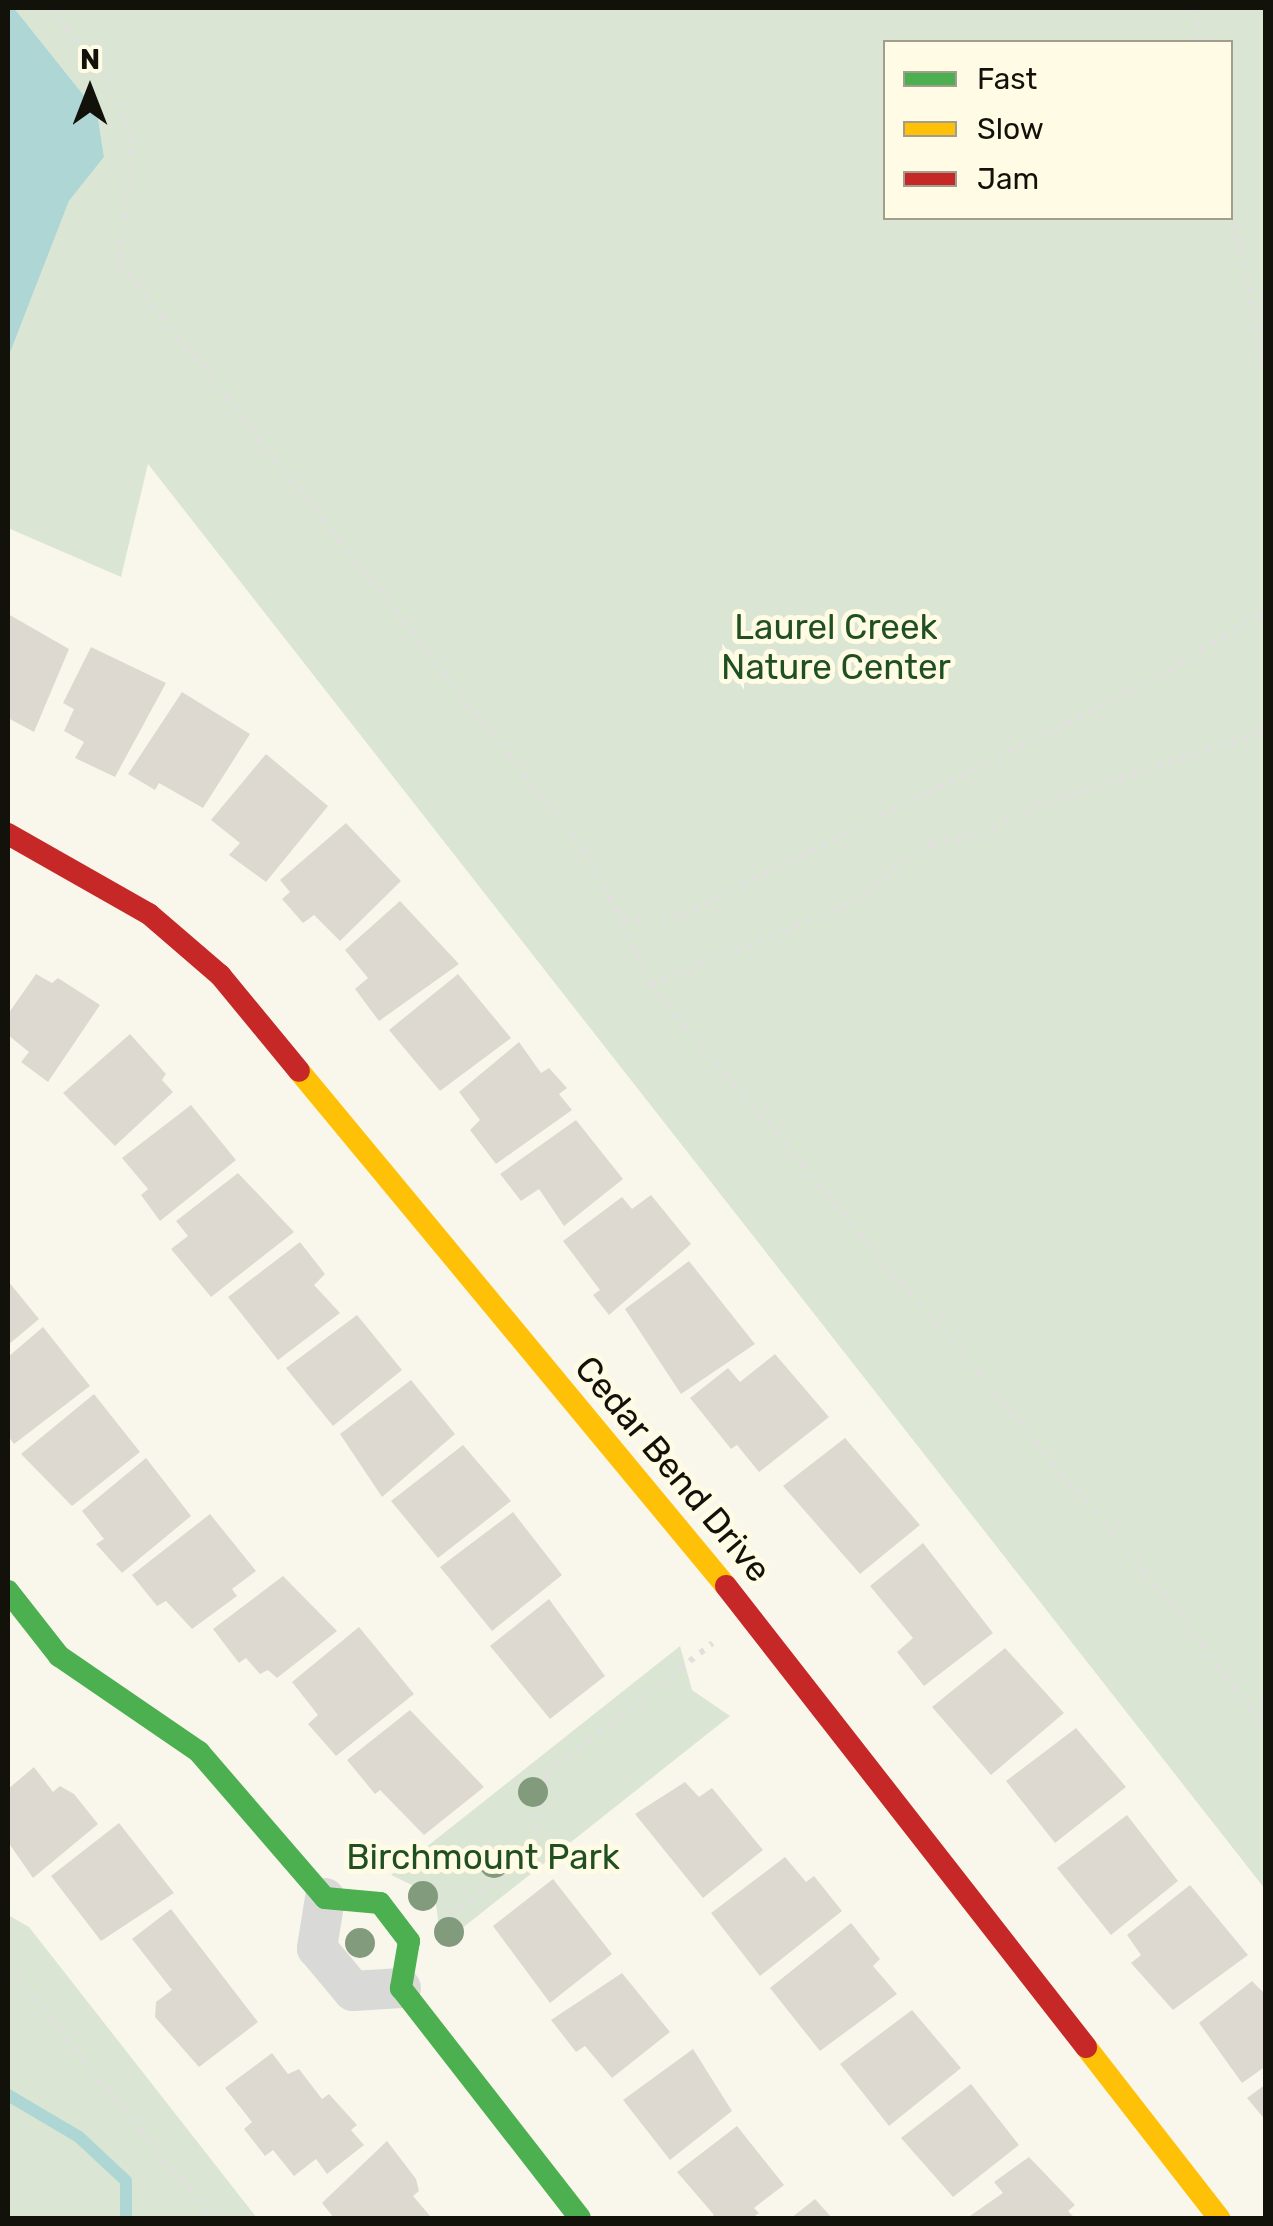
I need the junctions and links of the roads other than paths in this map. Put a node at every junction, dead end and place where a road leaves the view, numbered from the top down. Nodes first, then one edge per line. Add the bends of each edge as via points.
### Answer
1 (8, 834) edge
2 (8, 1591) edge
3 (325, 1898) junction
4 (401, 1988) junction
5 (580, 2218) edge
6 (1219, 2218) edge

1 - 6 street, Cedar Bend Drive via 149,914 220,976 750,1615
2 - 3 street via 59,1656 199,1752
3 - 4 street via 380,1903 409,1942
3 - 4 street via 317,1948 353,1991
4 - 5 street

